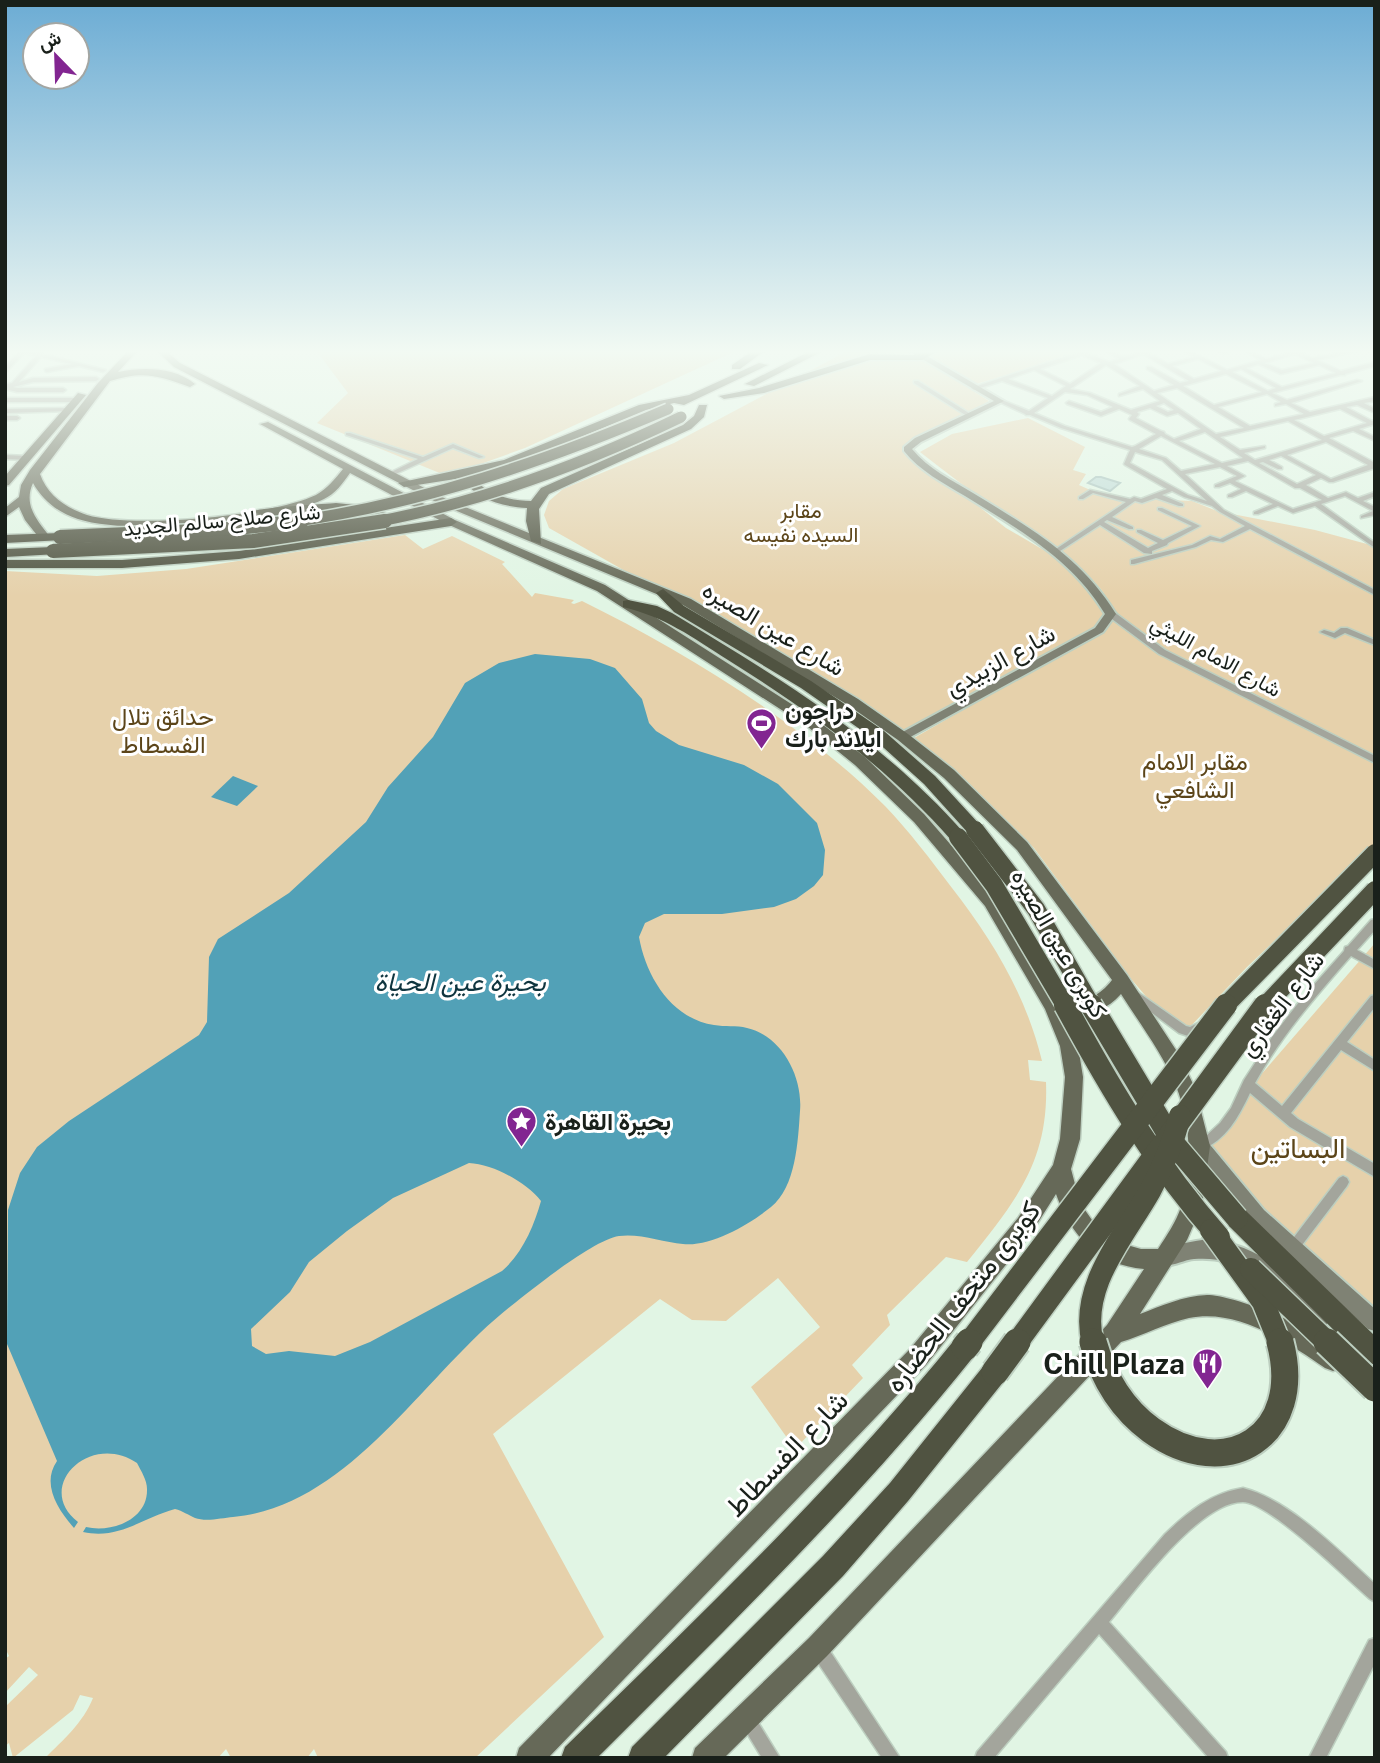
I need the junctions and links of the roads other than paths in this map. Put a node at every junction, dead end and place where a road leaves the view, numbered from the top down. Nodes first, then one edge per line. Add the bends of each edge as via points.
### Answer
1 (50, 431) edge
2 (63, 431) edge
3 (280, 431) edge
4 (304, 431) edge
5 (585, 431) edge
6 (614, 431) edge
7 (650, 431) edge
8 (677, 431) edge
9 (936, 431) edge
10 (1082, 431) edge
11 (1158, 431) edge
12 (1200, 431) edge
13 (1209, 431) edge
14 (1235, 431) edge
15 (1312, 431) edge
16 (1348, 431) edge
17 (1359, 431) edge
18 (1162, 433) junction
19 (348, 434) dead end
20 (1216, 436) junction
21 (1326, 439) junction
22 (1375, 439) edge
23 (1176, 440) junction
24 (1263, 447) dead end
25 (1135, 448) junction
26 (1241, 452) junction
27 (1281, 454) junction
28 (5, 457) edge
29 (481, 457) dead end
30 (28, 458) junction
31 (423, 459) junction
32 (1265, 460) junction
33 (1253, 461) junction
34 (1222, 464) junction
35 (1374, 466) edge
36 (349, 468) junction
37 (1205, 468) junction
38 (1280, 468) dead end
39 (34, 472) junction
40 (1181, 473) junction
41 (388, 475) junction
42 (467, 475) junction
43 (1320, 476) junction
44 (1231, 481) junction
45 (5, 483) edge
46 (404, 483) junction
47 (1300, 485) junction
48 (1217, 486) dead end
49 (1172, 489) junction
50 (1246, 489) junction
51 (1375, 494) edge
52 (1155, 495) junction
53 (1230, 496) dead end
54 (1081, 498) dead end
55 (23, 499) junction
56 (1328, 500) junction
57 (1131, 501) junction
58 (1357, 501) junction
59 (534, 504) junction
60 (1278, 504) junction
61 (1317, 504) junction
62 (1181, 505) dead end
63 (1214, 506) junction
64 (1144, 508) dead end
65 (1160, 509) dead end
66 (260, 511) junction
67 (1375, 512) edge
68 (1255, 513) dead end
69 (5, 514) edge
70 (1363, 517) dead end
71 (1105, 520) junction
72 (451, 522) junction
73 (1251, 526) junction
74 (44, 537) junction
75 (359, 537) junction
76 (5, 538) edge
77 (537, 541) junction
78 (1164, 544) junction
79 (1375, 547) edge
80 (1055, 552) junction
81 (5, 553) edge
82 (1150, 554) junction
83 (1134, 562) dead end
84 (5, 564) edge
85 (663, 593) junction
86 (1375, 593) edge
87 (628, 604) junction
88 (1111, 614) junction
89 (1324, 632) dead end
90 (1375, 643) edge
91 (903, 737) junction
92 (1375, 760) edge
93 (1375, 843) edge
94 (1022, 846) junction
95 (1375, 853) edge
96 (969, 874) junction
97 (1375, 890) edge
98 (1375, 923) edge
99 (1371, 935) edge
100 (1349, 950) junction
101 (1375, 965) edge
102 (1124, 984) junction
103 (1375, 999) edge
104 (1052, 1006) junction
105 (1371, 1012) edge
106 (1340, 1044) junction
107 (1375, 1066) edge
108 (1248, 1084) junction
109 (1283, 1114) junction
110 (1180, 1116) junction
111 (1200, 1145) junction
112 (1061, 1169) junction
113 (1375, 1171) edge
114 (1343, 1182) dead end
115 (1212, 1230) junction
116 (1292, 1249) junction
117 (1163, 1259) junction
118 (1375, 1322) edge
119 (1115, 1333) junction
120 (1375, 1353) edge
121 (1347, 1370) junction
122 (1375, 1388) edge
123 (1375, 1396) edge
124 (1375, 1594) edge
125 (1099, 1622) junction
126 (1375, 1646) edge
127 (818, 1647) junction
128 (746, 1718) junction
129 (529, 1758) edge
130 (576, 1758) edge
131 (643, 1758) edge
132 (705, 1758) edge
133 (772, 1758) edge
134 (891, 1758) edge
135 (982, 1758) edge
136 (1220, 1758) edge
137 (1317, 1758) edge

1 - 30 main road
2 - 39 main road
3 - 36 main road
4 - 41 main road, شارع عين الصيره
5 - 42 highway
6 - 74 highway, شارع صلاح سالم الجديد, bridge via 524,468 386,506 241,528
7 - 81 highway, شارع صلاح سالم الجديد, bridge via 546,474 371,523 252,541
8 - 59 highway via 557,484
9 - 80 street, شارع الامام الليثي via 907,449
10 - 25 street
11 - 18 street
12 - 23 street
13 - 20 street
14 - 20 street
15 - 21 street
16 - 21 street
17 - 22 street
18 - 23 street
18 - 25 street
19 - 31 street
20 - 26 street
21 - 27 street
21 - 35 street
23 - 34 street
24 - 26 street
25 - 40 street via 1164,459
25 - 49 street via 1127,464
26 - 33 street
27 - 32 street
27 - 43 street
28 - 30 street
29 - 31 street via 455,445
30 - 45 main road
31 - 41 street
32 - 33 street
32 - 38 street
33 - 34 street
33 - 47 street
34 - 37 street
34 - 44 street via 1242,476
35 - 43 street via 1332,481
36 - 66 main road via 319,497
36 - 72 main road
37 - 40 street
37 - 44 street
39 - 55 main road
39 - 66 main road via 52,500 72,513 97,520 152,521
40 - 63 street
41 - 46 main road, شارع عين الصيره
42 - 46 highway
42 - 59 highway via 474,486 510,503
43 - 47 street
44 - 48 street
44 - 50 street
46 - 77 main road, شارع عين الصيره
47 - 56 street
49 - 52 street
49 - 63 street
50 - 53 street
50 - 60 street
51 - 58 street
52 - 57 street
52 - 62 street
54 - 57 street via 1093,491
55 - 69 main road
55 - 74 main road via 27,517
56 - 58 street via 1346,494
56 - 61 street
57 - 64 street
57 - 71 street
58 - 67 street
59 - 77 highway via 531,518
60 - 61 street via 1293,512
60 - 68 street
61 - 79 street
63 - 73 street
65 - 78 street via 1197,527
66 - 75 highway via 348,505 382,516 381,527
67 - 70 street
71 - 78 street
71 - 80 street
71 - 82 street
72 - 75 highway
72 - 87 main road via 574,575
73 - 82 street via 1221,541 1210,538 1195,546
73 - 86 street
74 - 76 highway, شارع صلاح سالم الجديد
75 - 84 highway via 266,552 139,563
77 - 85 main road, شارع عين الصيره
78 - 82 street
80 - 88 street, شارع الامام الليثي via 1091,581
82 - 83 street
85 - 91 main road, شارع عين الصيره via 687,601
85 - 120 highway, كوبرى عين الصيره, bridge via 679,609 851,714 902,754 952,803 1036,909 1174,1144 1237,1218
87 - 96 main road via 813,724 860,761
87 - 115 highway, كوبرى عين الصيره, bridge via 660,612 841,726 890,763 936,809 1016,915 1125,1116
88 - 91 street, شارع الزبيدي via 1099,630
88 - 92 street, شارع الامام الليثي via 1173,658
89 - 90 street via 1335,636 1343,630
91 - 94 main road, شارع عين الصيره
93 - 102 street via 1198,1030 1184,1030 1169,1021
94 - 96 main road via 992,848 971,864
94 - 102 main road, شارع عين الصيره
95 - 130 highway, كوبرى متحف الحضاره, bridge via 1219,1012 916,1408 804,1532
96 - 104 main road via 1012,932
97 - 110 highway, bridge via 1275,994
98 - 99 street, شارع الغفاري
99 - 100 street, شارع الغفاري
100 - 101 street
100 - 108 street, شارع الغفاري via 1288,1021
102 - 104 main road via 1095,1005
102 - 111 main road, شارع عين الصيره via 1186,1088
103 - 105 street
104 - 112 main road via 1069,1046 1074,1077 1070,1139
105 - 106 street
106 - 107 street
106 - 109 street
108 - 109 street
108 - 111 street, شارع الغفاري via 1230,1122 1218,1136
109 - 113 street
110 - 115 highway, bridge via 1166,1161 1102,1272 1090,1309 1090,1330 1102,1372 1146,1426 1187,1447 1228,1451 1246,1446 1273,1424 1282,1409 1287,1373 1269,1313
110 - 131 highway, bridge via 995,1372 899,1492 833,1566
111 - 116 street via 1258,1216
111 - 117 main road, شارع عين الصيره via 1192,1205
112 - 117 main road via 1070,1211 1094,1239 1128,1257
112 - 129 main road, شارع الفسطاط via 1025,1225 918,1357
114 - 116 street
115 - 122 highway, كوبرى عين الصيره, bridge
116 - 118 street
117 - 119 main road
117 - 121 street via 1198,1248 1219,1249 1261,1264 1311,1312
119 - 121 main road via 1194,1307 1217,1306 1275,1325
119 - 127 main road
121 - 123 street
124 - 125 street via 1268,1503 1243,1495 1207,1508 1190,1520
125 - 135 street
125 - 136 street
126 - 137 street
127 - 128 main road
127 - 134 street
128 - 132 main road
128 - 133 street

